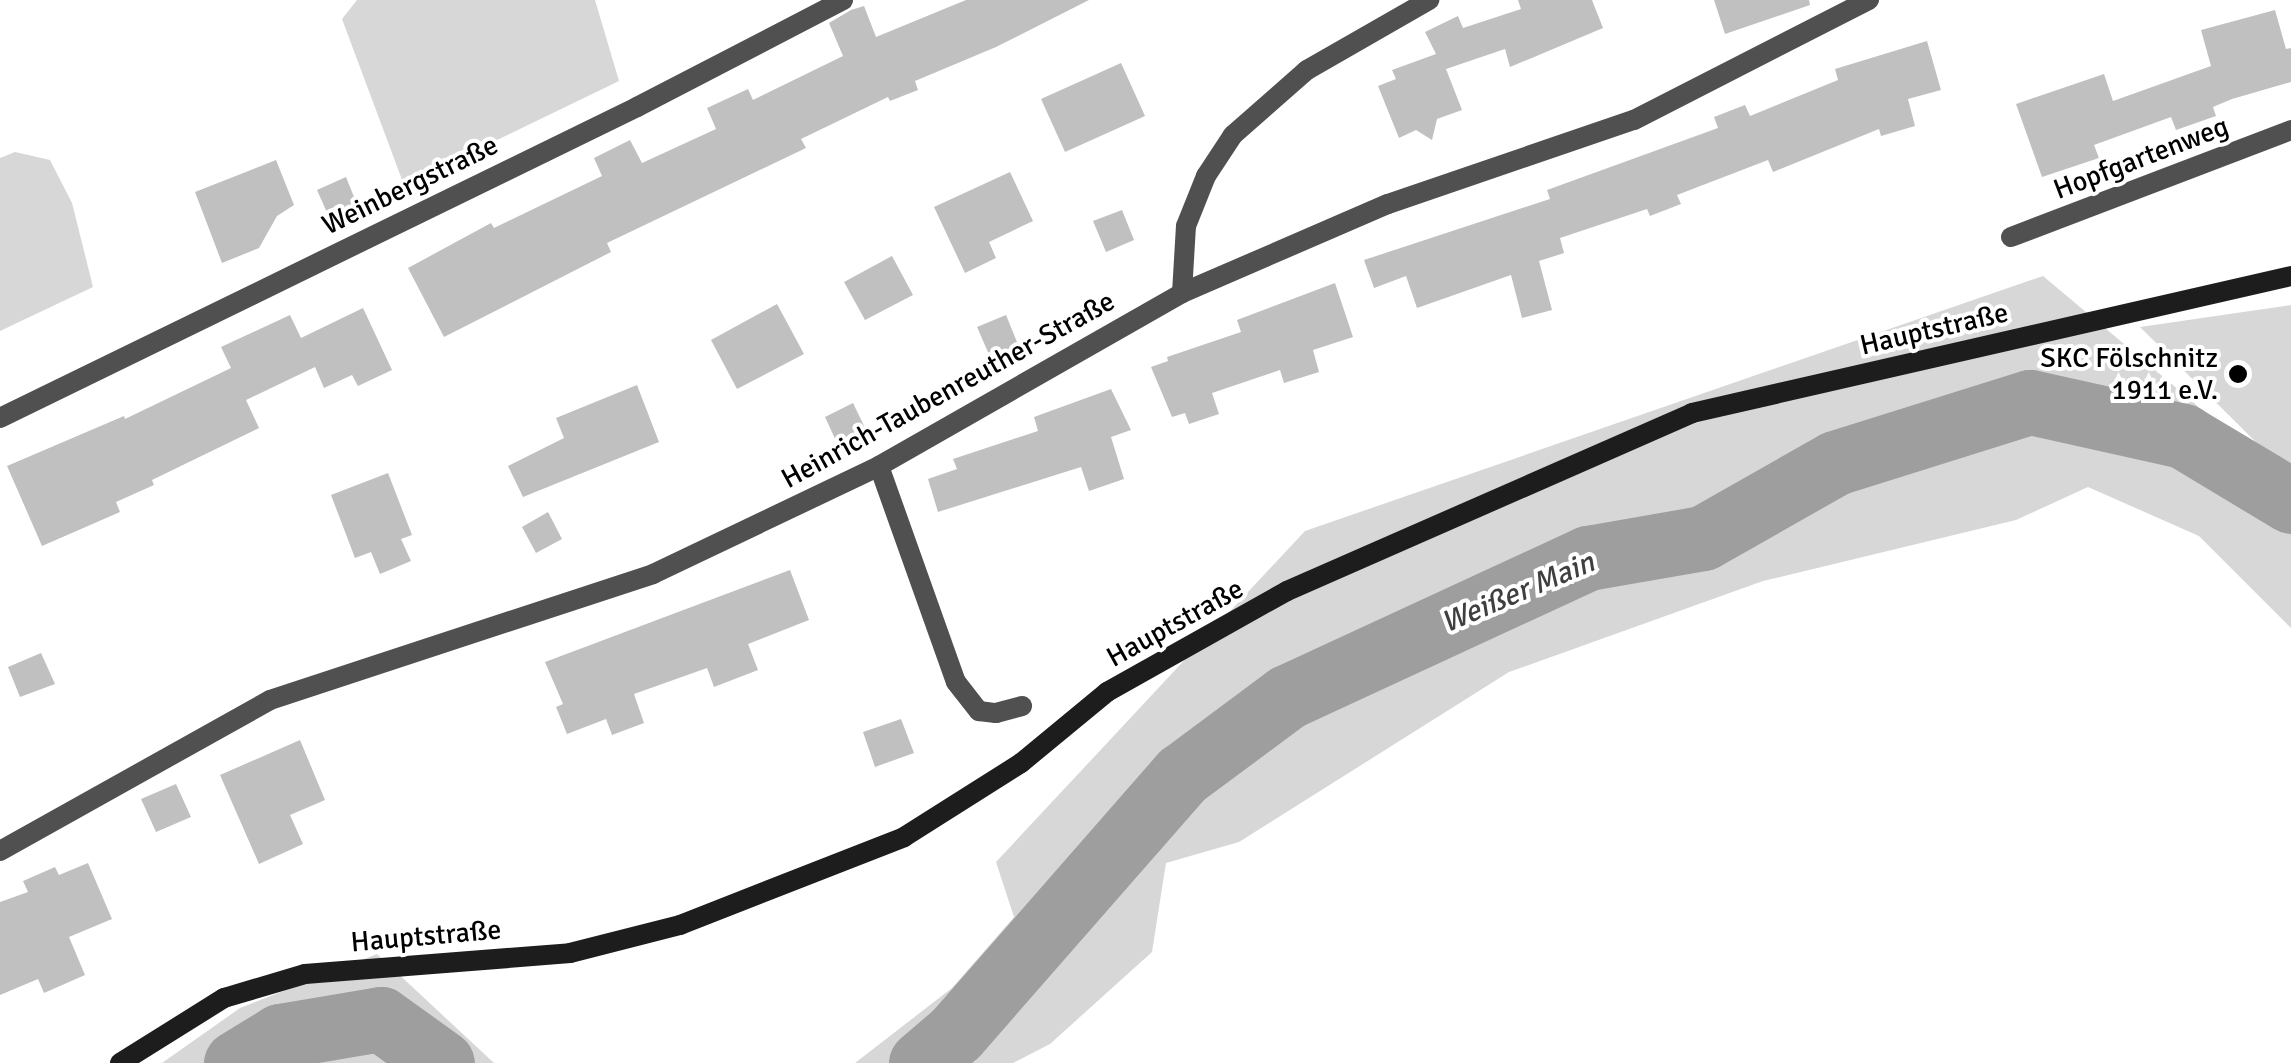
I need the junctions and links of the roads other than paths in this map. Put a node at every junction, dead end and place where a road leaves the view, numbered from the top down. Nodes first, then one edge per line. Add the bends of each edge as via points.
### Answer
1 (843, 0) edge
2 (1428, 0) edge
3 (1869, 0) edge
4 (2291, 130) edge
5 (2011, 237) dead end
6 (2291, 276) edge
7 (1182, 292) junction
8 (0, 418) edge
9 (878, 466) junction
10 (1022, 706) dead end
11 (0, 851) edge
12 (120, 1063) edge

1 - 8 street, Weinbergstraße
2 - 7 street via 1307,70 1234,136 1206,176 1186,226
3 - 7 street, Heinrich-Taubenreuther-Straße via 1634,120 1388,204
4 - 5 street, Hopfgartenweg
6 - 12 main road, Hauptstraße via 1692,412 1287,592 1107,692 1021,763 904,837 680,925 570,953 305,974 224,998
7 - 9 street, Heinrich-Taubenreuther-Straße
9 - 10 street via 956,682 979,711
9 - 11 street, Heinrich-Taubenreuther-Straße via 653,574 270,700

